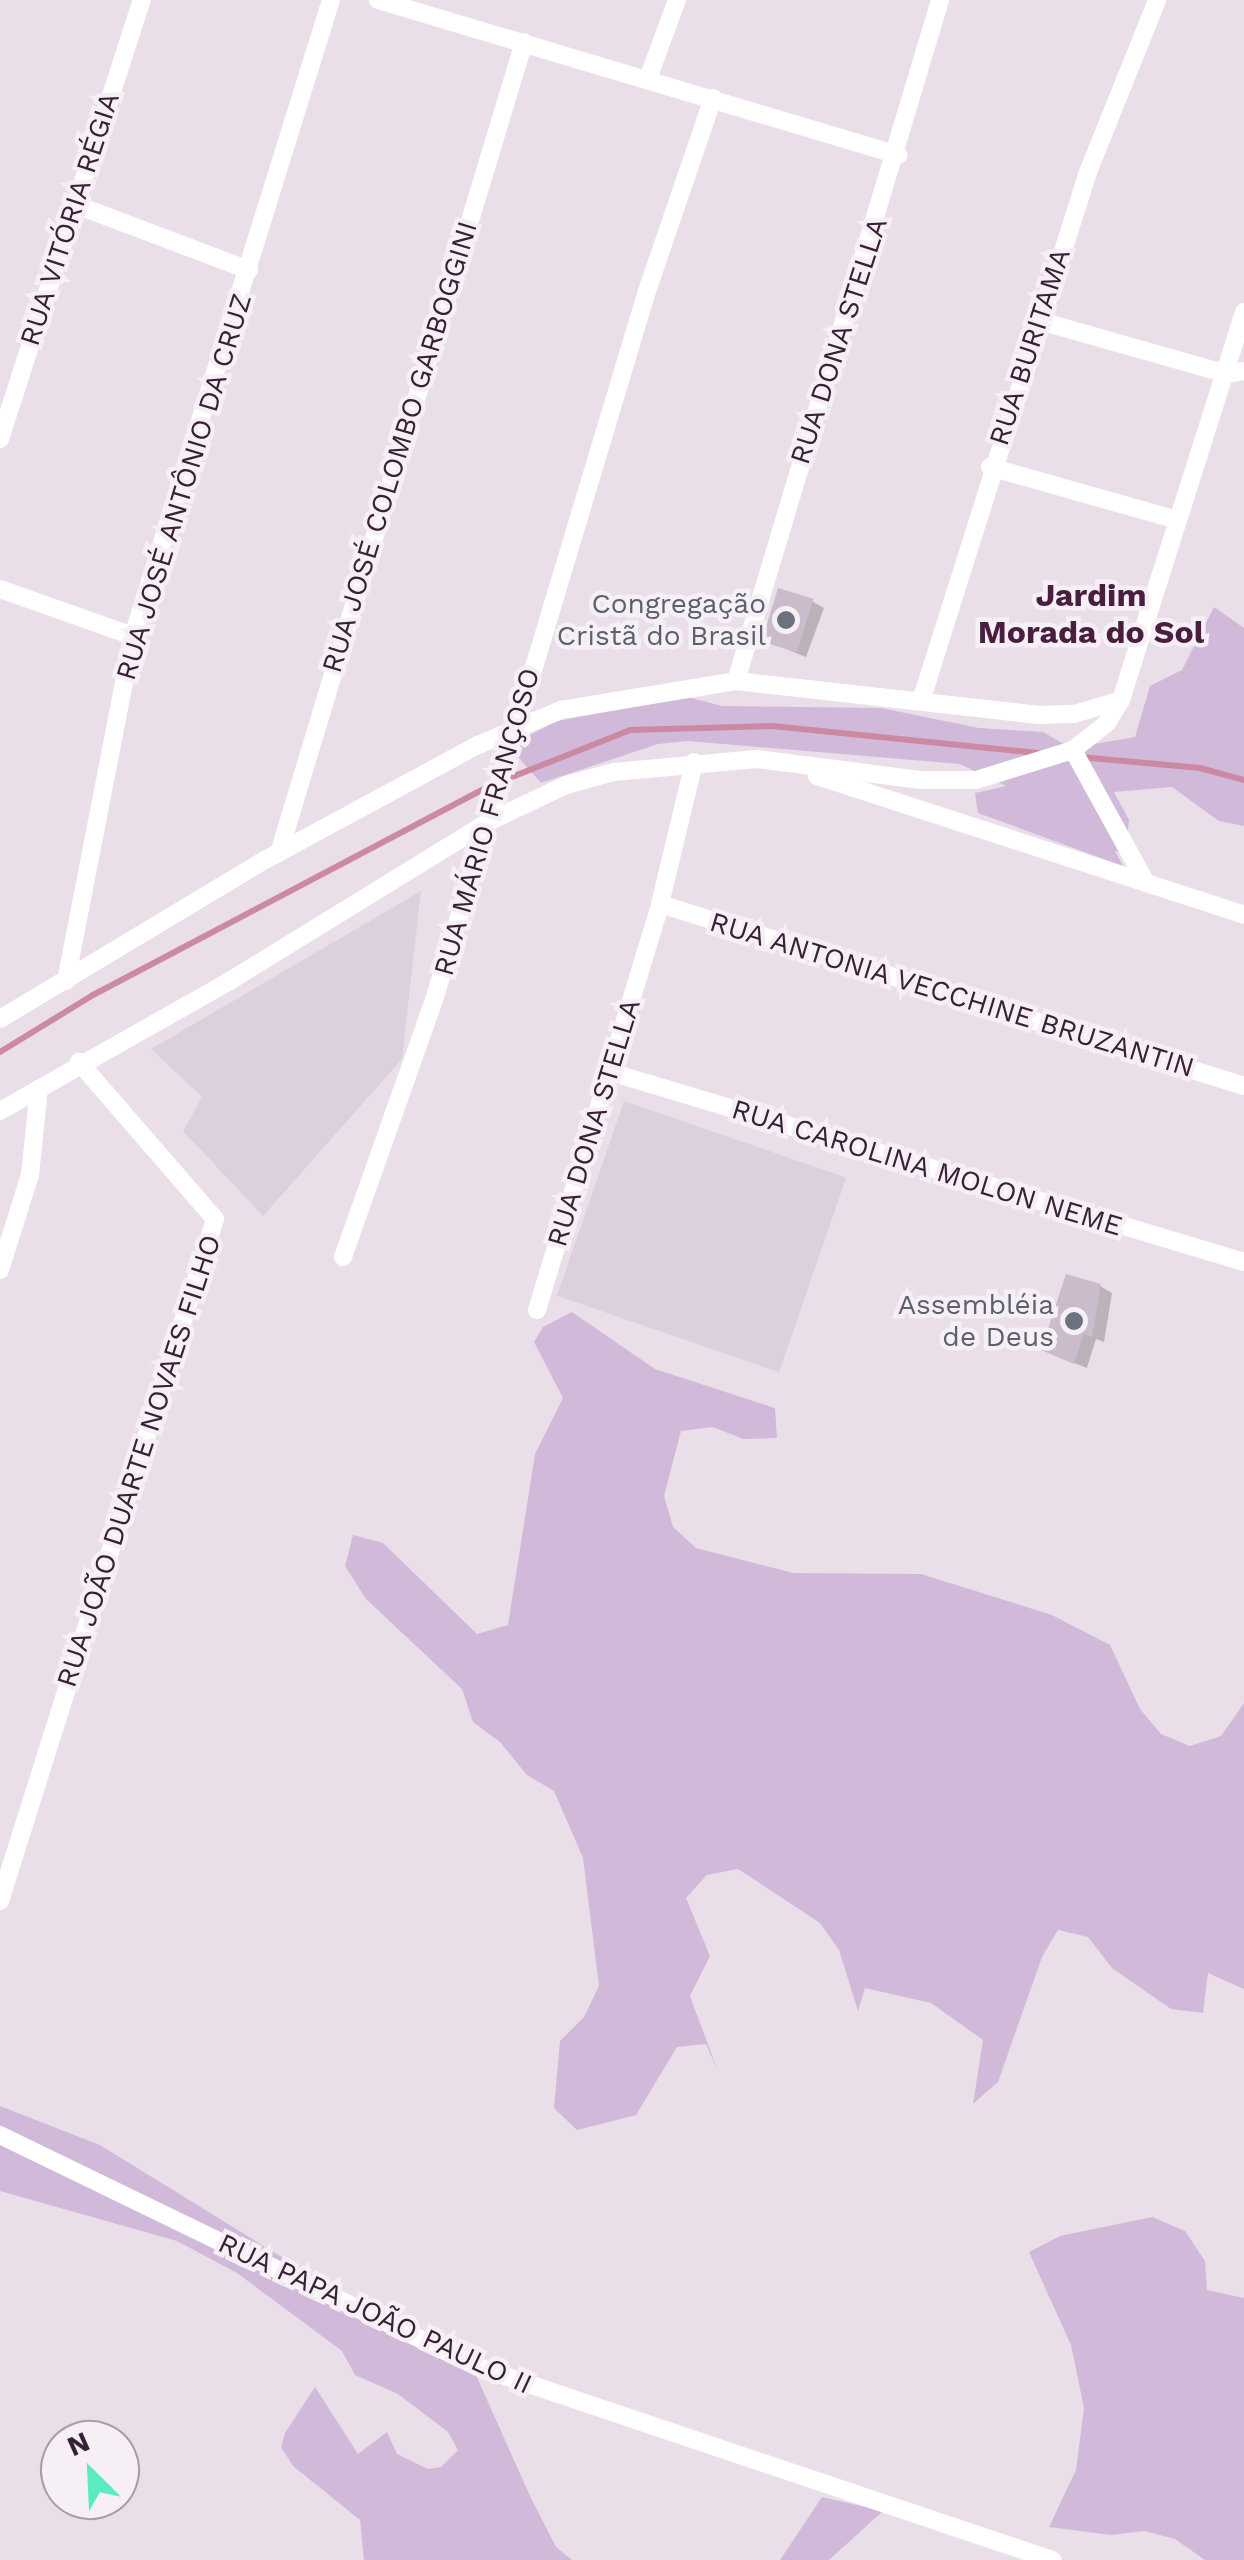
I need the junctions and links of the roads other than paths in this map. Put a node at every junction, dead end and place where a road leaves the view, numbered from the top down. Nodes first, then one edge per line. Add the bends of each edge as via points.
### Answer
1 (142, 0) edge
2 (331, 0) edge
3 (378, 0) edge
4 (677, 0) edge
5 (940, 0) edge
6 (1157, 0) edge
7 (524, 42) junction
8 (649, 76) junction
9 (714, 98) junction
10 (898, 155) junction
11 (74, 204) junction
12 (249, 270) junction
13 (1244, 312) edge
14 (1040, 320) junction
15 (1235, 373) edge
16 (0, 439) edge
17 (990, 467) junction
18 (1177, 520) junction
19 (0, 589) edge
20 (133, 636) junction
21 (736, 681) junction
22 (1121, 700) junction
23 (921, 701) junction
24 (514, 727) junction
25 (1073, 750) junction
26 (757, 759) junction
27 (694, 762) junction
28 (490, 821) junction
29 (279, 853) junction
30 (1146, 883) junction
31 (660, 904) junction
32 (1244, 915) edge
33 (66, 980) junction
34 (0, 1019) edge
35 (79, 1062) junction
36 (610, 1072) junction
37 (1244, 1086) edge
38 (39, 1088) junction
39 (0, 1111) edge
40 (343, 1257) dead end
41 (1244, 1262) edge
42 (0, 1270) edge
43 (537, 1310) dead end
44 (0, 1901) edge
45 (0, 2135) edge
46 (988, 2542) junction
47 (998, 2560) edge
48 (1052, 2560) edge

1 - 11 street, RUA VITÓRIA RÉGIA
2 - 12 street, RUA JOSÉ ANTÔNIO DA CRUZ
3 - 7 street
4 - 8 street
5 - 10 street, RUA DONA STELLA
6 - 14 street, RUA BURITAMA via 1088,172
7 - 8 street
7 - 29 street, RUA JOSÉ COLOMBO GARBOGGINI
8 - 9 street
9 - 10 street
9 - 24 street, RUA MÁRIO FRANÇOSO
10 - 21 street, RUA DONA STELLA
11 - 12 street
11 - 16 street, RUA VITÓRIA RÉGIA
12 - 20 street, RUA JOSÉ ANTÔNIO DA CRUZ
13 - 15 street
14 - 15 street
14 - 17 street, RUA BURITAMA
15 - 18 street
17 - 18 street
17 - 23 street, RUA BURITAMA
18 - 22 street
19 - 20 street
20 - 33 street, RUA JOSÉ ANTÔNIO DA CRUZ
21 - 23 street
21 - 24 street via 625,697
22 - 23 street via 1074,714 1040,715
22 - 25 street via 1107,723
24 - 28 street, RUA MÁRIO FRANÇOSO
24 - 29 street
25 - 26 street via 976,780
25 - 30 street
26 - 27 street
26 - 30 street
27 - 28 street via 566,785
27 - 31 street, RUA DONA STELLA
28 - 35 street via 228,982
28 - 40 street, RUA MÁRIO FRANÇOSO
29 - 33 street
30 - 32 street
31 - 36 street, RUA DONA STELLA
31 - 37 street, RUA ANTONIA VECCHINE BRUZANTIN
33 - 34 street
35 - 38 street
35 - 44 street, RUA JOÃO DUARTE NOVAES FILHO via 215,1219
36 - 41 street, RUA CAROLINA MOLON NEME
36 - 43 street, RUA DONA STELLA
38 - 39 street
38 - 42 street via 30,1174
45 - 46 street, RUA PAPA JOÃO PAULO II via 478,2367
46 - 47 street
46 - 48 street, RUA PAPA JOÃO PAULO II

